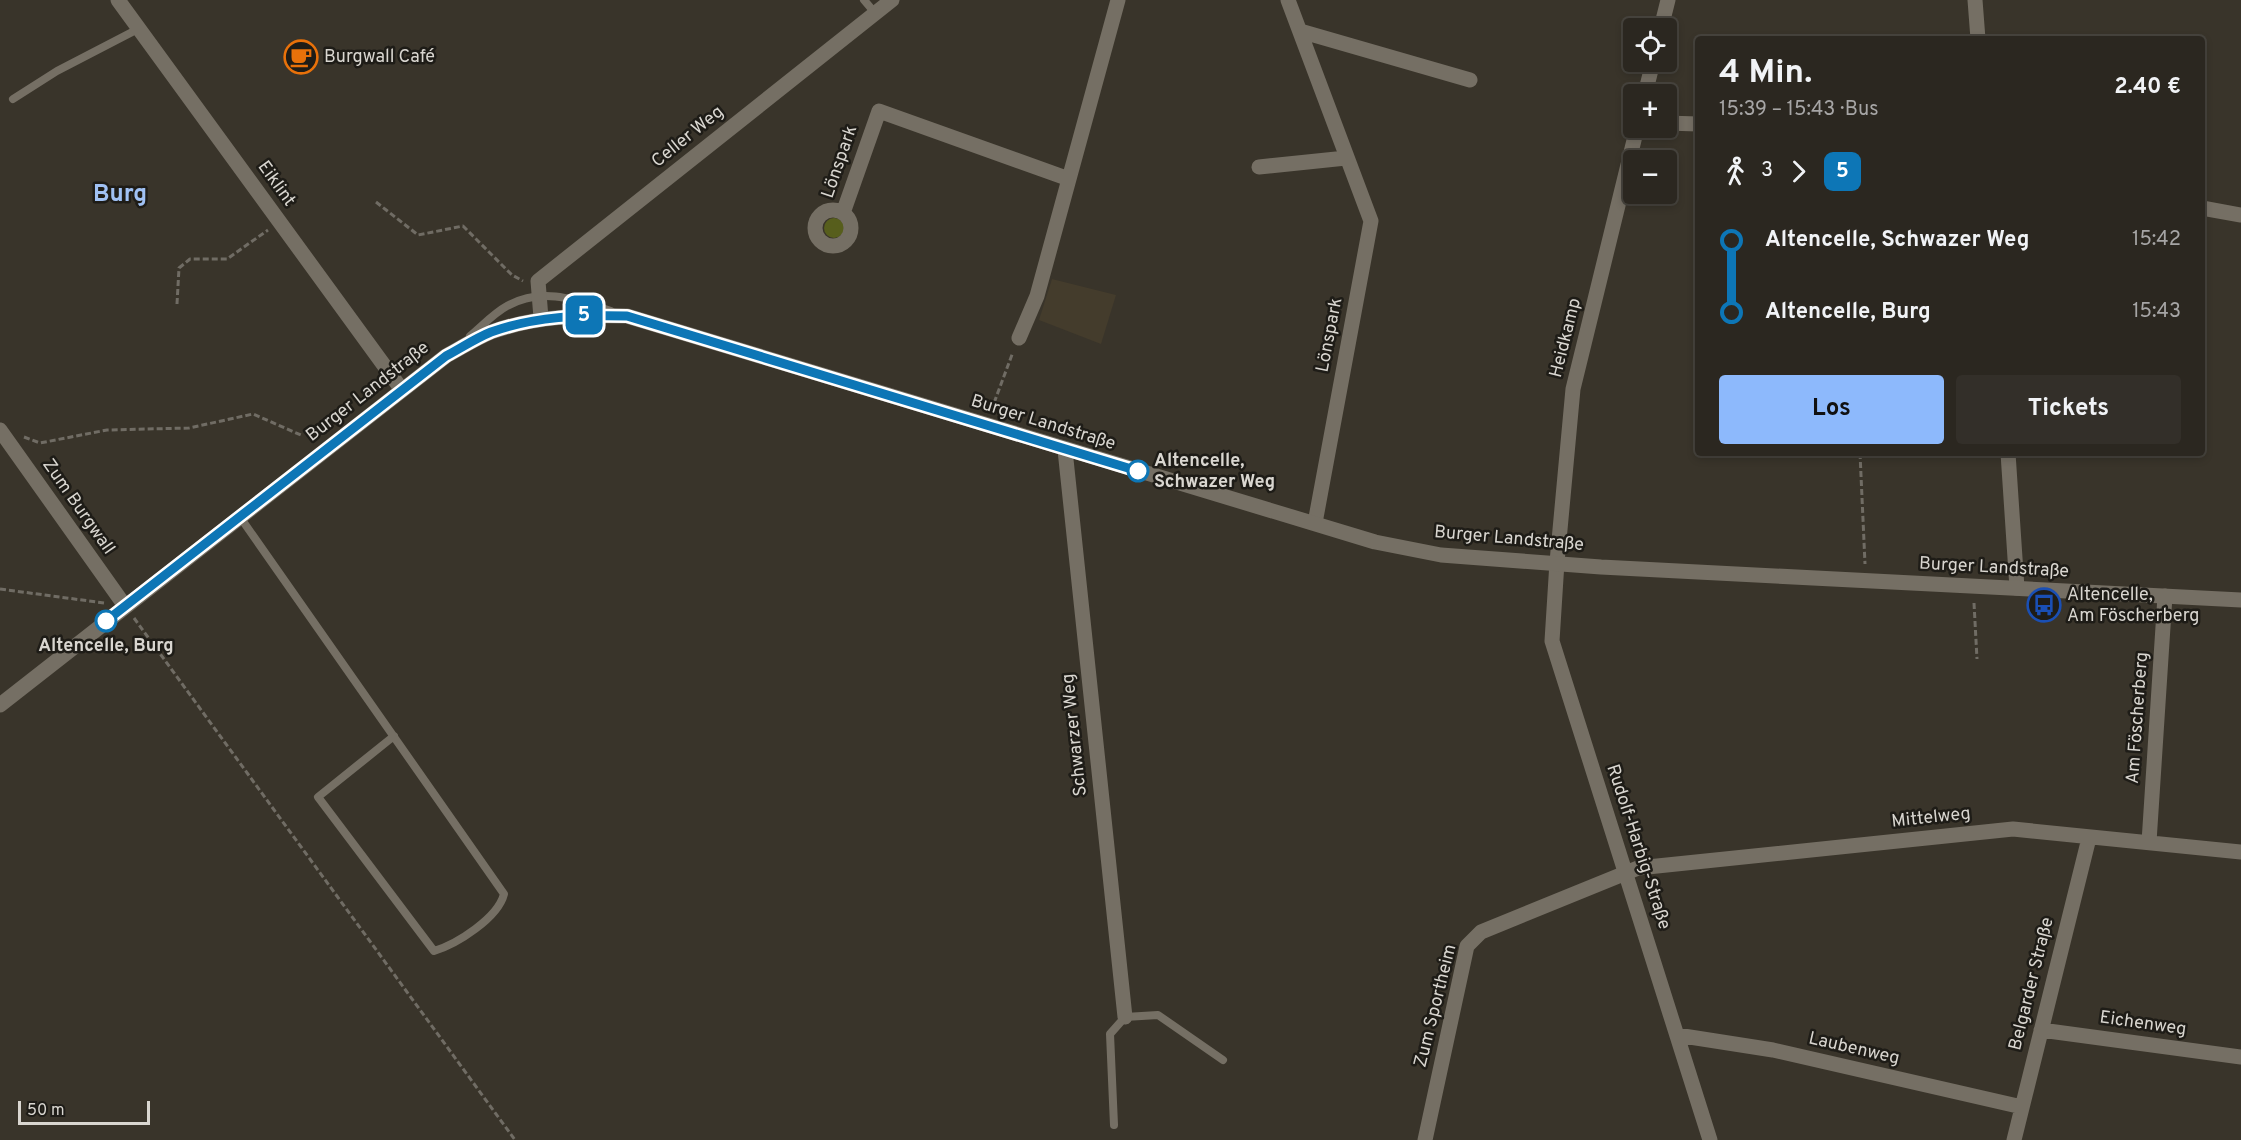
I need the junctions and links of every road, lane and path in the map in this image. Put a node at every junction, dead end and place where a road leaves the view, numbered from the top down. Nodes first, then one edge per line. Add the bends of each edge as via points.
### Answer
1 (118, 0) edge
2 (864, 0) edge
3 (892, 0) edge
4 (1118, 0) edge
5 (1288, 0) edge
6 (1668, 0) edge
7 (1975, 0) edge
8 (875, 13) junction
9 (1664, 18) edge
10 (138, 28) junction
11 (1300, 31) junction
12 (1978, 36) edge
13 (1470, 80) dead end
14 (13, 99) dead end
15 (1677, 123) edge
16 (1695, 124) edge
17 (1635, 138) edge
18 (1346, 158) junction
19 (1258, 167) dead end
20 (1070, 179) junction
21 (376, 202) dead end
22 (2205, 209) edge
23 (843, 213) dead end
24 (2241, 215) edge
25 (279, 222) junction
26 (519, 280) dead end
27 (539, 295) junction
28 (177, 304) dead end
29 (627, 316) junction
30 (542, 318) junction
31 (1018, 338) joint
32 (446, 356) junction
33 (402, 390) junction
34 (990, 415) dead end
35 (0, 430) edge
36 (20, 436) dead end
37 (303, 436) dead end
38 (1065, 450) junction
39 (1860, 456) edge
40 (2008, 456) edge
41 (240, 516) junction
42 (1315, 523) junction
43 (1557, 562) junction
44 (1866, 580) junction
45 (1973, 586) junction
46 (2017, 588) junction
47 (0, 589) edge
48 (2165, 596) junction
49 (2241, 600) edge
50 (125, 606) junction
51 (1977, 659) dead end
52 (0, 705) edge
53 (394, 736) junction
54 (2089, 838) junction
55 (2150, 842) junction
56 (2241, 852) edge
57 (1626, 872) junction
58 (1125, 1017) junction
59 (2041, 1030) junction
60 (1677, 1035) junction
61 (2241, 1056) edge
62 (1223, 1060) dead end
63 (2022, 1107) junction
64 (1114, 1125) dead end
65 (515, 1140) edge
66 (1425, 1140) edge
67 (1710, 1140) edge
68 (2014, 1140) edge

1 - 10 street, Eiklint
2 - 8 lane
3 - 8 street, Celler Weg
4 - 20 street
5 - 11 street, Lönspark
6 - 9 street
7 - 12 street
8 - 27 street, Celler Weg via 538,281
10 - 14 lane
10 - 25 street, Eiklint
11 - 13 street
11 - 18 street, Lönspark
15 - 16 street
17 - 43 street, Heidkamp via 1574,389
18 - 19 street
18 - 42 street, Lönspark via 1371,221
20 - 23 street, Lönspark via 879,111
20 - 31 street via 1037,296
21 - 26 path via 418,235 463,226
22 - 24 street
25 - 28 path via 227,259 190,259 179,268
25 - 33 street, Eiklint
27 - 29 lane via 565,296
27 - 30 street
27 - 32 lane via 507,305
29 - 30 street, Burger Landstraße
29 - 38 street, Burger Landstraße
30 - 32 street, Burger Landstraße via 489,333
31 - 34 path
32 - 33 street, Burger Landstraße
33 - 41 street, Burger Landstraße
35 - 50 street, Zum Burgwall
36 - 37 path via 40,443 107,430 189,428 253,414
38 - 42 street, Burger Landstraße
38 - 58 street, Schwarzer Weg
39 - 44 path
40 - 46 street
41 - 50 street, Burger Landstraße
41 - 53 lane
42 - 43 street, Burger Landstraße via 1375,542 1441,555
43 - 44 street, Burger Landstraße
43 - 57 street, Rudolf-Harbig-Straße via 1552,640
44 - 45 street, Burger Landstraße
45 - 46 street, Burger Landstraße
45 - 51 path
46 - 48 street, Burger Landstraße
47 - 50 path
48 - 49 street, Burger Landstraße
48 - 55 street, Am Föscherberg
50 - 52 street, Burger Landstraße
50 - 65 path
53 - 53 lane via 504,894 501,906 453,945 434,951 318,797
54 - 55 street, Mittelweg
54 - 57 street, Mittelweg via 2013,829
54 - 59 street, Belgarder Straße
55 - 56 street, Mittelweg
57 - 60 street, Rudolf-Harbig-Straße
57 - 66 street, Zum Sportheim via 1481,932 1467,946
58 - 62 lane via 1158,1015
58 - 64 lane via 1110,1034
59 - 61 street, Eichenweg
59 - 63 street, Belgarder Straße
60 - 63 street, Laubenweg via 1773,1050
60 - 67 street, Rudolf-Harbig-Straße
63 - 68 street, Belgarder Straße

